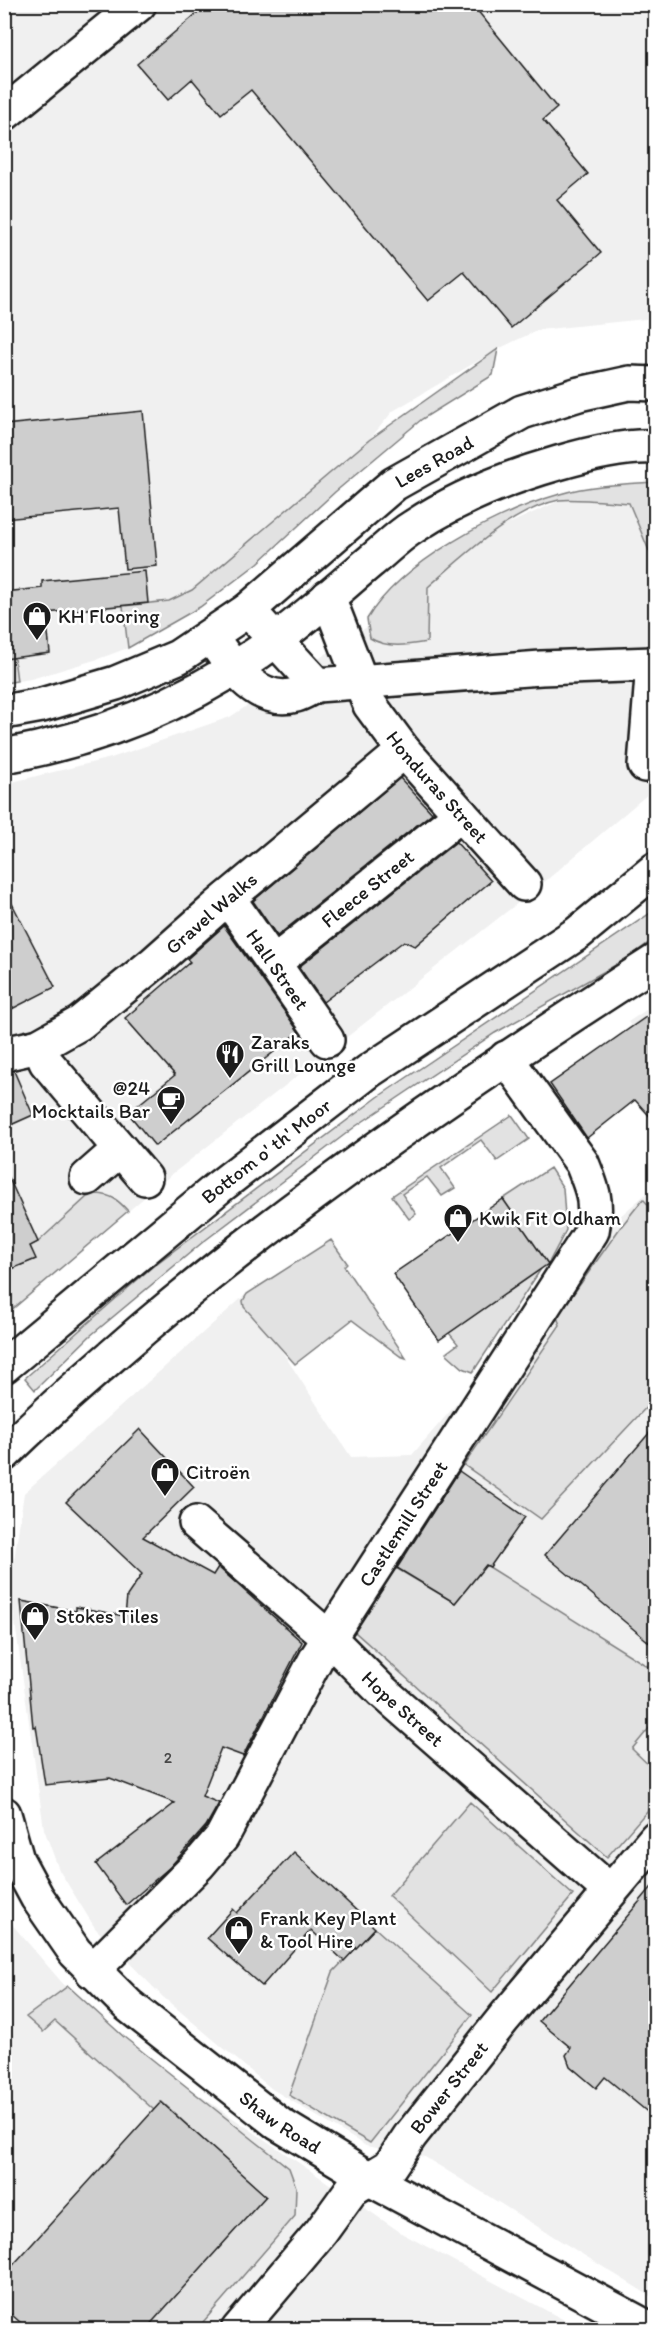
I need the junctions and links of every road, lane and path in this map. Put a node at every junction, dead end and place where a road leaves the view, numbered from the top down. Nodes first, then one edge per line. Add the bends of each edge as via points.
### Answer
1 (139, 4) edge
2 (4, 114) edge
3 (656, 384) edge
4 (656, 447) edge
5 (328, 597) junction
6 (248, 610) junction
7 (211, 637) junction
8 (276, 640) junction
9 (234, 668) junction
10 (362, 683) junction
11 (317, 685) junction
12 (4, 712) edge
13 (404, 751) junction
14 (4, 756) edge
15 (645, 765) dead end
16 (461, 814) junction
17 (656, 869) edge
18 (524, 884) dead end
19 (228, 898) junction
20 (656, 961) edge
21 (274, 963) junction
22 (327, 1040) dead end
23 (39, 1046) junction
24 (4, 1054) edge
25 (506, 1058) junction
26 (120, 1149) junction
27 (87, 1178) dead end
28 (145, 1178) dead end
29 (17, 1345) edge
30 (4, 1366) edge
31 (4, 1454) edge
32 (196, 1523) dead end
33 (330, 1639) junction
34 (4, 1814) edge
35 (656, 1838) edge
36 (11, 1862) edge
37 (610, 1891) junction
38 (92, 1971) junction
39 (370, 2179) junction
40 (645, 2328) edge
41 (238, 2330) edge

1 - 2 street
3 - 6 street, Lees Road via 629,383 522,412 446,453 394,484
4 - 5 street via 585,455 510,477 458,500 411,528
5 - 8 street
5 - 10 street, Honduras Street
6 - 7 street, Lees Road
6 - 8 street
7 - 9 street
7 - 12 street, Lees Road via 178,657 116,683
8 - 9 street
8 - 11 street
9 - 11 street via 249,683 276,695 294,695
9 - 14 street via 136,719 80,738
10 - 11 street
10 - 13 street, Honduras Street via 370,705
10 - 15 street via 541,668 653,664
13 - 16 street, Honduras Street
13 - 19 street, Gravel Walks
16 - 18 street, Honduras Street
16 - 21 street, Fleece Street
17 - 29 street, Bottom o' th' Moor via 578,933 369,1071
19 - 21 street, Hall Street
19 - 23 street, Gravel Walks via 80,1023
20 - 25 street
21 - 22 street, Hall Street
23 - 24 street, Gravel Walks
23 - 26 street via 46,1062
25 - 31 street via 342,1173 207,1275 62,1398
25 - 33 street, Castlemill Street via 582,1163 597,1210 592,1231
26 - 27 street
26 - 28 street
29 - 30 street, Bottom o' th' Moor
32 - 33 street, Hope Street
33 - 37 street, Hope Street via 382,1691
33 - 38 street, Castlemill Street via 222,1838
34 - 36 street, Shaw Road
35 - 37 street, Bower Street
36 - 38 street, Shaw Road
37 - 39 street, Bower Street via 496,2027 390,2166
38 - 39 street, Shaw Road via 128,2005 279,2124
39 - 40 street, Shaw Road
39 - 41 street, Bower Street via 352,2188 321,2232

